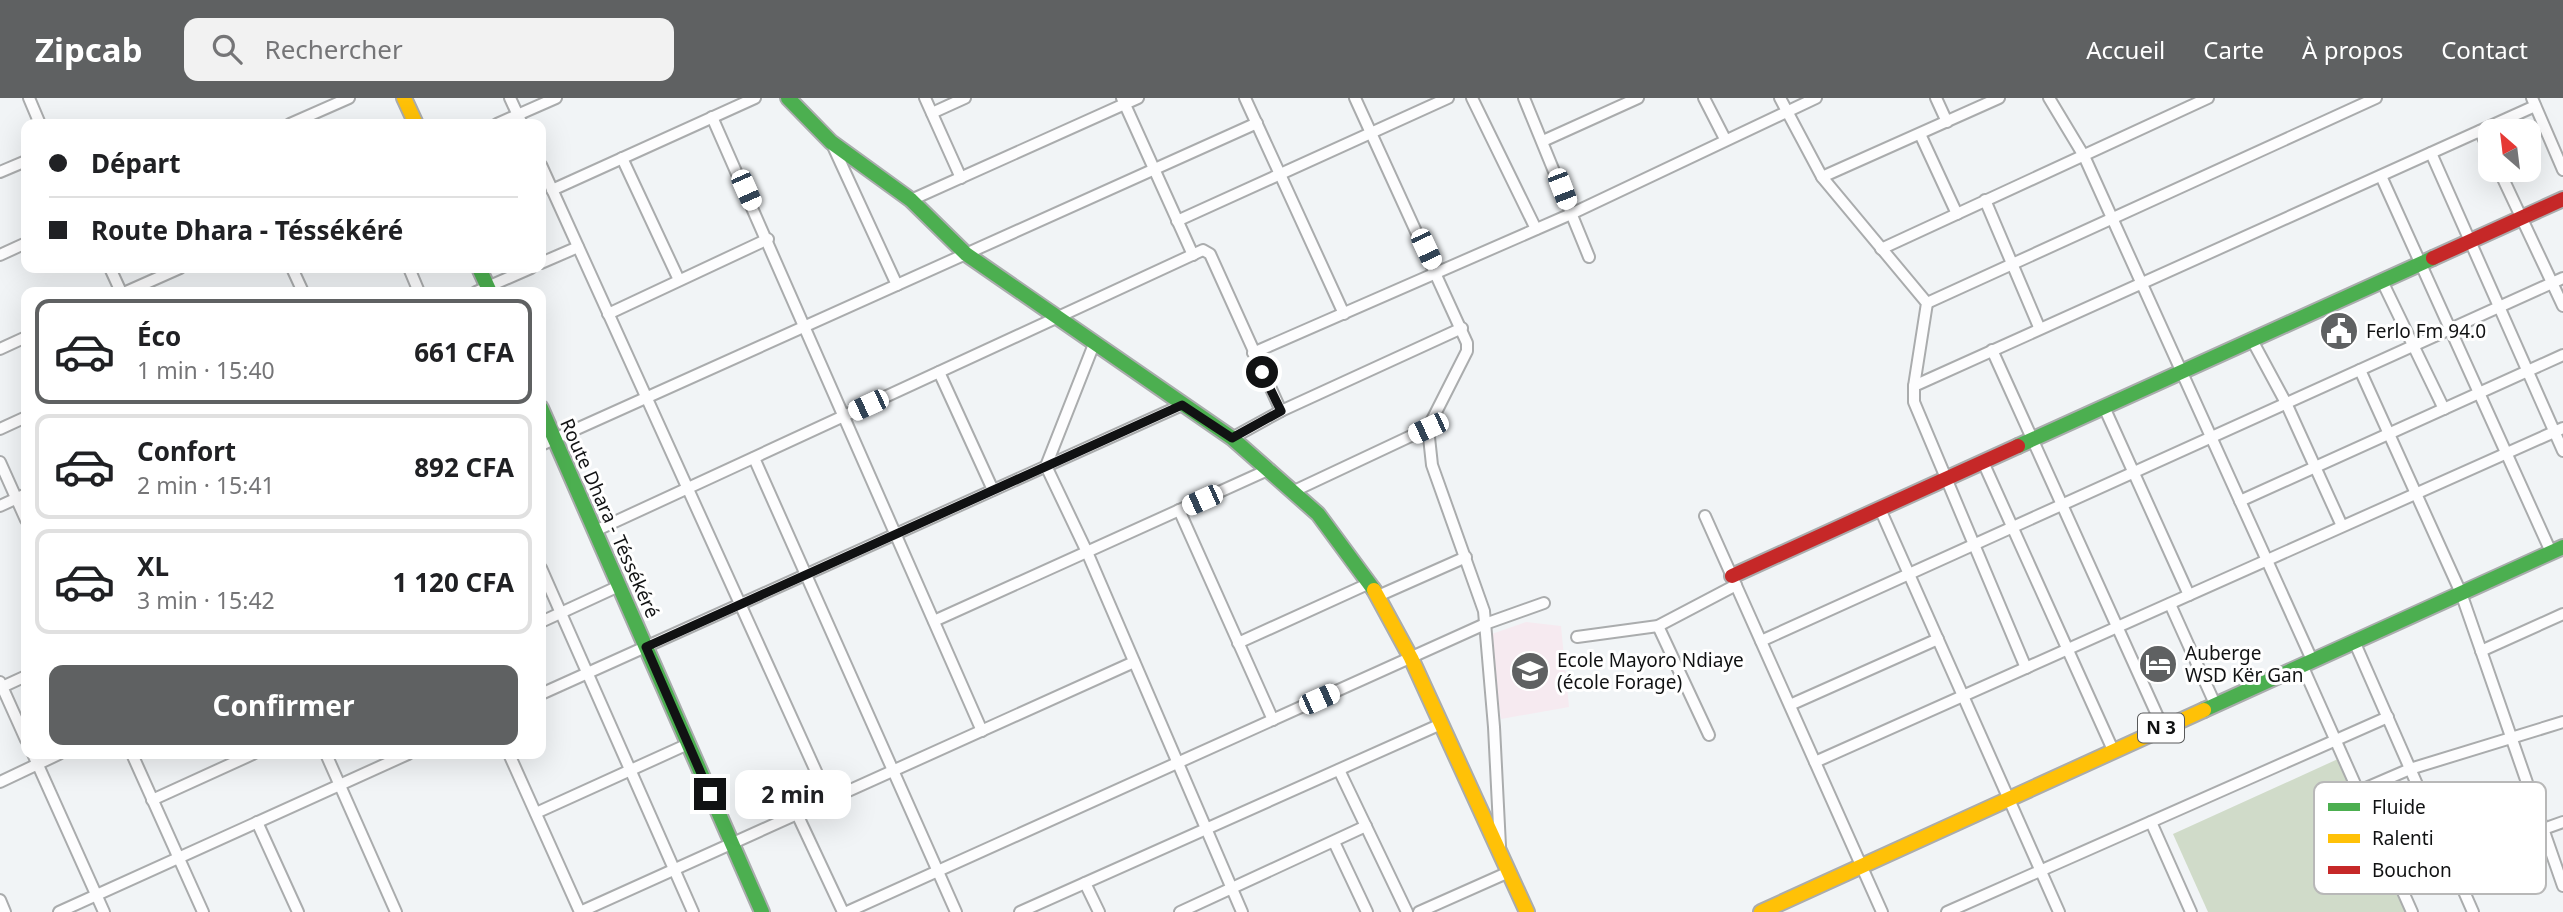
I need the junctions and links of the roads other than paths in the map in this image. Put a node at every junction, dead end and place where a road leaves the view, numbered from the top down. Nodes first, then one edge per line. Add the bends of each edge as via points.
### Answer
1 (29, 98) edge
2 (349, 98) edge
3 (404, 98) edge
4 (510, 98) edge
5 (556, 98) edge
6 (755, 98) edge
7 (788, 98) edge
8 (925, 98) edge
9 (965, 98) edge
10 (1138, 98) edge
11 (1245, 98) edge
12 (1355, 98) edge
13 (1448, 98) edge
14 (1472, 98) edge
15 (1524, 98) edge
16 (1638, 98) edge
17 (1704, 98) edge
18 (1780, 98) edge
19 (1815, 98) edge
20 (1936, 98) edge
21 (1999, 98) edge
22 (2049, 98) edge
23 (2208, 98) edge
24 (2376, 98) edge
25 (1124, 101) edge
26 (2533, 102) edge
27 (1787, 112) junction
28 (932, 113) junction
29 (712, 117) junction
30 (38, 119) edge
31 (301, 119) edge
32 (414, 119) edge
33 (520, 119) edge
34 (522, 119) edge
35 (2502, 119) edge
36 (1947, 122) junction
37 (1256, 123) junction
38 (2478, 132) edge
39 (1372, 133) junction
40 (1920, 134) junction
41 (1725, 139) junction
42 (1543, 141) junction
43 (831, 142) junction
44 (2431, 153) junction
45 (2084, 156) junction
46 (622, 158) junction
47 (21, 163) edge
48 (1154, 169) junction
49 (2563, 170) edge
50 (0, 172) edge
51 (1280, 174) junction
52 (546, 176) edge
53 (2381, 176) junction
54 (1822, 177) junction
55 (961, 178) junction
56 (2506, 182) edge
57 (552, 190) junction
58 (2563, 199) edge
59 (911, 200) junction
60 (1985, 200) junction
61 (1571, 214) junction
62 (1956, 214) junction
63 (2524, 217) junction
64 (2112, 218) junction
65 (1177, 221) junction
66 (1536, 229) junction
67 (768, 239) junction
68 (2469, 242) junction
69 (21, 245) edge
70 (578, 247) junction
71 (1881, 249) junction
72 (966, 254) junction
73 (0, 255) edge
74 (1193, 255) junction
75 (1589, 257) dead end
76 (546, 261) edge
77 (2014, 262) junction
78 (2421, 264) junction
79 (1436, 272) junction
80 (168, 273) edge
81 (520, 273) edge
82 (679, 280) junction
83 (2558, 280) edge
84 (2382, 281) junction
85 (2141, 283) junction
86 (897, 285) junction
87 (135, 287) edge
88 (490, 287) edge
89 (1927, 303) junction
90 (2563, 306) edge
91 (2498, 307) junction
92 (608, 314) junction
93 (1344, 314) junction
94 (1057, 317) junction
95 (806, 326) junction
96 (2039, 327) junction
97 (1462, 328) junction
98 (2450, 329) junction
99 (21, 339) edge
100 (2252, 340) junction
101 (1094, 344) junction
102 (2414, 345) junction
103 (0, 349) edge
104 (1992, 350) junction
105 (1253, 353) junction
106 (2563, 355) edge
107 (2360, 370) junction
108 (2526, 371) junction
109 (939, 372) junction
110 (2182, 372) junction
111 (1914, 386) junction
112 (2479, 393) junction
113 (646, 397) junction
114 (2286, 403) junction
115 (1182, 405) junction
116 (2104, 407) junction
117 (2444, 409) junction
118 (1281, 411) junction
119 (845, 416) junction
120 (21, 419) edge
121 (1428, 428) junction
122 (0, 429) edge
123 (2559, 430) edge
124 (2389, 434) junction
125 (1232, 438) junction
126 (2211, 438) junction
127 (2033, 440) junction
128 (547, 442) edge
129 (2563, 452) edge
130 (2507, 453) junction
131 (754, 458) junction
132 (0, 462) edge
133 (1983, 462) junction
134 (1046, 466) junction
135 (2315, 467) junction
136 (1270, 469) junction
137 (2133, 473) junction
138 (1946, 479) junction
139 (687, 489) junction
140 (993, 490) junction
141 (1294, 491) junction
142 (2416, 494) junction
143 (21, 495) edge
144 (21, 497) edge
145 (2240, 501) junction
146 (2062, 505) junction
147 (0, 506) edge
148 (1880, 509) junction
149 (1179, 510) junction
150 (1705, 516) dead end
151 (2342, 526) junction
152 (2013, 527) junction
153 (595, 531) junction
154 (897, 535) junction
155 (1974, 545) junction
156 (2557, 550) edge
157 (1087, 552) junction
158 (1466, 557) junction
159 (2267, 560) junction
160 (1909, 574) junction
161 (806, 575) junction
162 (546, 579) edge
163 (1734, 580) junction
164 (619, 586) junction
165 (1374, 589) junction
166 (2461, 593) junction
167 (2189, 595) junction
168 (1544, 603) dead end
169 (2170, 604) junction
170 (741, 606) junction
171 (561, 613) junction
172 (2563, 614) edge
173 (546, 620) edge
174 (934, 621) junction
175 (1485, 624) junction
176 (1658, 626) junction
177 (2117, 627) junction
178 (1577, 637) dead end
179 (1938, 639) junction
180 (1761, 641) junction
181 (2354, 641) junction
182 (1238, 643) junction
183 (646, 647) junction
184 (2068, 649) junction
185 (2481, 651) junction
186 (1411, 658) junction
187 (1134, 662) junction
188 (2307, 663) junction
189 (2026, 668) junction
190 (587, 673) junction
191 (21, 678) edge
192 (1, 685) edge
193 (546, 692) edge
194 (1963, 696) junction
195 (2215, 704) junction
196 (1790, 705) junction
197 (2388, 717) junction
198 (1273, 720) junction
199 (2563, 722) edge
200 (1441, 724) junction
201 (2163, 728) junction
202 (21, 729) edge
203 (982, 731) junction
204 (1709, 735) dead end
205 (2511, 738) junction
206 (2336, 740) junction
207 (688, 744) junction
208 (2113, 750) junction
209 (134, 759) edge
210 (242, 759) edge
211 (328, 759) edge
212 (397, 759) edge
213 (511, 759) edge
214 (35, 760) edge
215 (1815, 762) junction
216 (1178, 763) junction
217 (2410, 769) junction
218 (1339, 770) junction
219 (630, 771) junction
220 (893, 771) junction
221 (0, 782) edge
222 (2355, 782) edge
223 (2380, 782) edge
224 (2416, 782) edge
225 (2526, 782) edge
226 (340, 785) junction
227 (2008, 798) junction
228 (152, 800) junction
229 (829, 800) junction
230 (536, 813) junction
231 (797, 814) junction
232 (257, 822) junction
233 (2151, 822) junction
234 (2563, 822) edge
235 (1366, 826) junction
236 (2546, 828) edge
237 (1206, 829) junction
238 (2546, 838) edge
239 (1334, 842) junction
240 (732, 843) junction
241 (1500, 853) junction
242 (178, 858) junction
243 (1860, 864) junction
244 (674, 870) junction
245 (2041, 870) junction
246 (938, 871) junction
247 (1509, 872) junction
248 (1085, 883) junction
249 (2563, 886) edge
250 (1231, 888) junction
251 (2404, 894) edge
252 (2465, 894) edge
253 (96, 895) junction
254 (0, 900) edge
255 (5, 912) edge
256 (58, 912) edge
257 (104, 912) edge
258 (203, 912) edge
259 (298, 912) edge
260 (397, 912) edge
261 (580, 912) edge
262 (693, 912) edge
263 (762, 912) edge
264 (845, 912) edge
265 (956, 912) edge
266 (1020, 912) edge
267 (1099, 912) edge
268 (1180, 912) edge
269 (1242, 912) edge
270 (1367, 912) edge
271 (1407, 912) edge
272 (1419, 912) edge
273 (1527, 912) edge
274 (1761, 912) edge
275 (1882, 912) edge
276 (1947, 912) edge
277 (2059, 912) edge
278 (2191, 912) edge
279 (2412, 912) edge
280 (2473, 912) edge

1 - 30 street
2 - 31 street
3 - 32 street
4 - 33 street
5 - 34 street
6 - 29 street
7 - 43 street
8 - 28 street
9 - 28 street
10 - 25 street
11 - 37 street
12 - 39 street
13 - 39 street
14 - 66 street
15 - 42 street
16 - 42 street
17 - 41 street
18 - 27 street
19 - 27 street
20 - 36 street
21 - 36 street
22 - 45 street
23 - 45 street
24 - 64 street
25 - 48 street
25 - 55 street
26 - 35 street
26 - 49 street
27 - 41 street
27 - 54 street
28 - 55 street
29 - 46 street
29 - 67 street
36 - 40 street
37 - 48 street
37 - 51 street
38 - 44 street
39 - 51 street
39 - 79 street
40 - 54 street
40 - 62 street
41 - 61 street
42 - 61 street
43 - 59 street
43 - 86 street
44 - 53 street
44 - 68 street
45 - 60 street
45 - 64 street
46 - 57 street
46 - 82 street
47 - 50 street
48 - 65 street
48 - 72 street
51 - 65 street
51 - 93 street
52 - 57 street
53 - 78 street
53 - 85 street
54 - 71 street
55 - 59 street
56 - 63 street
57 - 70 street
58 - 63 street
59 - 72 street
60 - 62 street
60 - 77 street
61 - 66 street
61 - 75 street
62 - 71 street
63 - 68 street
63 - 83 street
64 - 77 street
64 - 85 street
65 - 74 street
66 - 79 street
67 - 82 street
67 - 95 street
68 - 78 street
68 - 91 street
69 - 73 street
70 - 76 street
70 - 92 street
71 - 89 street
72 - 86 street
72 - 94 street
74 - 94 street
74 - 105 street via 1203,250 1210,254
77 - 89 street
77 - 96 street
78 - 84 street
78 - 98 street
79 - 93 street
79 - 97 street
80 - 87 street
81 - 88 street
82 - 92 street
83 - 90 street
83 - 91 street
84 - 100 street
84 - 102 street
85 - 96 street
85 - 110 street
86 - 95 street
89 - 111 street
91 - 98 street
91 - 108 street
92 - 113 street
93 - 105 street
94 - 101 street
94 - 109 street
95 - 113 street
95 - 119 street
96 - 104 street
97 - 118 street
97 - 121 street via 1467,351
98 - 102 street
98 - 112 street
99 - 103 street
100 - 110 street
100 - 114 street
101 - 115 street
101 - 134 street
102 - 107 street
102 - 117 street
104 - 111 street
104 - 127 street
105 - 118 street
106 - 108 street
107 - 114 street
107 - 124 street
108 - 112 street
108 - 123 street
109 - 119 street
109 - 140 street
110 - 116 street
110 - 126 street
111 - 138 street via 1914,402
112 - 117 street
112 - 130 street
113 - 128 street
113 - 139 street
114 - 126 street
114 - 135 street
115 - 125 street
115 - 134 street
116 - 127 street
116 - 137 street
117 - 124 street
118 - 125 street
119 - 131 street
119 - 154 street
120 - 122 street
121 - 141 street
121 - 158 street via 1432,465
123 - 129 street
123 - 130 street
124 - 135 street
124 - 142 street
125 - 136 street
126 - 137 street
126 - 145 street
127 - 133 street
127 - 146 street
128 - 153 street, Route Dhara - Téssékéré
130 - 142 street
130 - 156 street
131 - 139 street
131 - 161 street
132 - 143 street
133 - 138 street
133 - 152 street
134 - 140 street
134 - 157 street
135 - 145 street
135 - 151 street
136 - 141 street
136 - 149 street
137 - 146 street
137 - 167 street
138 - 148 street
138 - 155 street
139 - 153 street
139 - 170 street
140 - 154 street
141 - 165 street via 1340,540
142 - 151 street
142 - 166 street
144 - 147 street
145 - 159 street
146 - 152 street
146 - 177 street
148 - 160 street
148 - 163 street
149 - 157 street
149 - 182 street
150 - 163 street
151 - 159 street
152 - 155 street
152 - 184 street
153 - 164 street, Route Dhara - Téssékéré
154 - 161 street
154 - 174 street
155 - 160 street
155 - 189 street
156 - 166 street, N 3
157 - 174 street
157 - 187 street
158 - 165 street
158 - 175 street
159 - 167 street
159 - 188 street
160 - 179 street
160 - 180 street
161 - 170 street
161 - 220 street
162 - 171 street
163 - 176 street
163 - 180 street
164 - 171 street
164 - 183 street, Route Dhara - Téssékéré
165 - 182 street
165 - 186 street
166 - 181 street, N 3
166 - 185 street
167 - 169 street
168 - 175 street
169 - 177 street
169 - 195 street
170 - 183 street
170 - 229 street
171 - 173 street
171 - 190 street
172 - 185 street
174 - 203 street
175 - 186 street
175 - 241 street
176 - 178 street
176 - 204 street
177 - 184 street
177 - 201 street
179 - 194 street
179 - 196 street
180 - 196 street
181 - 188 street, N 3
181 - 197 street
182 - 198 street
183 - 190 street
183 - 207 street, Route Dhara - Téssékéré
184 - 189 street
184 - 208 street
185 - 205 street
186 - 198 street
186 - 200 street
187 - 203 street
187 - 216 street
188 - 195 street, N 3
188 - 206 street
189 - 194 street
190 - 193 street
190 - 219 street
191 - 192 street
192 - 202 street
194 - 215 street
194 - 227 street
195 - 201 street, N 3
196 - 215 street
197 - 206 street
197 - 217 street
198 - 216 street
199 - 205 street
200 - 218 street
200 - 241 street
201 - 208 street, N 3
203 - 220 street
205 - 217 street
205 - 225 street
206 - 222 street
206 - 233 street
207 - 219 street
207 - 240 street, Route Dhara - Téssékéré
208 - 227 street, N 3
209 - 228 street
210 - 228 street
211 - 226 street
212 - 226 street
213 - 230 street
214 - 221 street
214 - 253 street
215 - 243 street
216 - 237 street
216 - 246 street
217 - 223 street
217 - 224 street
218 - 235 street
218 - 237 street
219 - 230 street
219 - 244 street
220 - 229 street
220 - 246 street
226 - 232 street
226 - 260 street
227 - 243 street, N 3
227 - 245 street
228 - 242 street
229 - 231 street
230 - 261 street
231 - 240 street
231 - 264 street
232 - 242 street
232 - 259 street
233 - 245 street
233 - 278 street
234 - 236 street
235 - 239 street
235 - 271 street
237 - 248 street
237 - 250 street
238 - 249 street
239 - 250 street
239 - 270 street
240 - 244 street
240 - 263 street, Route Dhara - Téssékéré
241 - 247 street
242 - 253 street
242 - 258 street
243 - 274 street, N 3
243 - 275 street
244 - 261 street
244 - 262 street
245 - 276 street
245 - 277 street
246 - 264 street
246 - 265 street
247 - 272 street
247 - 273 street
248 - 266 street
248 - 267 street
250 - 268 street
250 - 269 street
251 - 279 street
252 - 280 street
253 - 256 street
253 - 257 street
254 - 255 street

